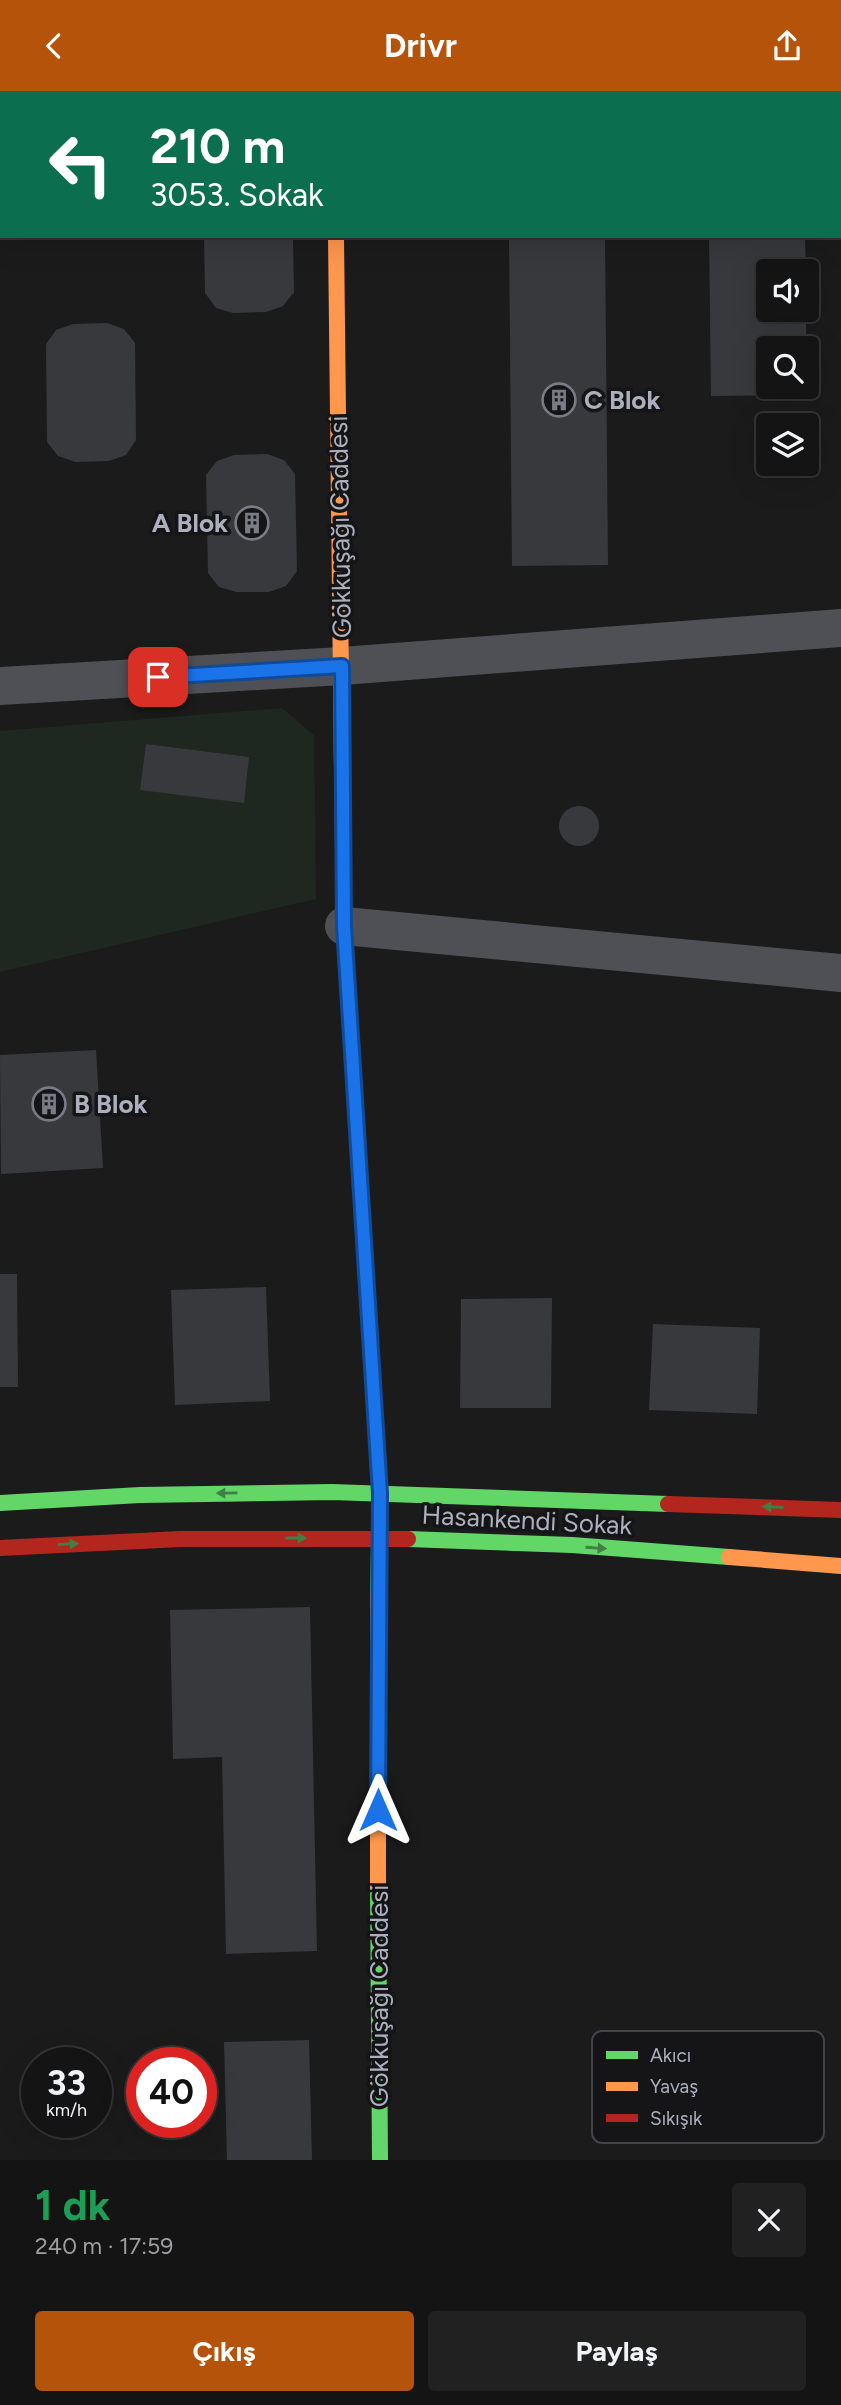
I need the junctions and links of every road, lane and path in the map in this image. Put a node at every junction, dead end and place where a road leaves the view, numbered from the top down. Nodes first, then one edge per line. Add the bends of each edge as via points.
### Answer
1 (336, 238) edge
2 (841, 628) edge
3 (342, 666) junction
4 (0, 686) edge
5 (344, 926) junction
6 (841, 974) edge
7 (380, 1493) junction
8 (0, 1503) edge
9 (841, 1510) edge
10 (379, 1538) junction
11 (0, 1548) edge
12 (841, 1566) edge
13 (380, 2160) edge

1 - 3 street, Gökkuşağı Caddesi
2 - 3 street
3 - 4 street
3 - 5 street, Gökkuşağı Caddesi
5 - 6 street
5 - 7 street, Gökkuşağı Caddesi
7 -> 8 street, Hasankendi Sokak via 216,1493
9 -> 7 street, Hasankendi Sokak
7 - 10 street, Gökkuşağı Caddesi
11 -> 10 street, Hasankendi Sokak via 205,1538
10 -> 12 street, Hasankendi Sokak via 559,1545
10 - 13 street, Gökkuşağı Caddesi

